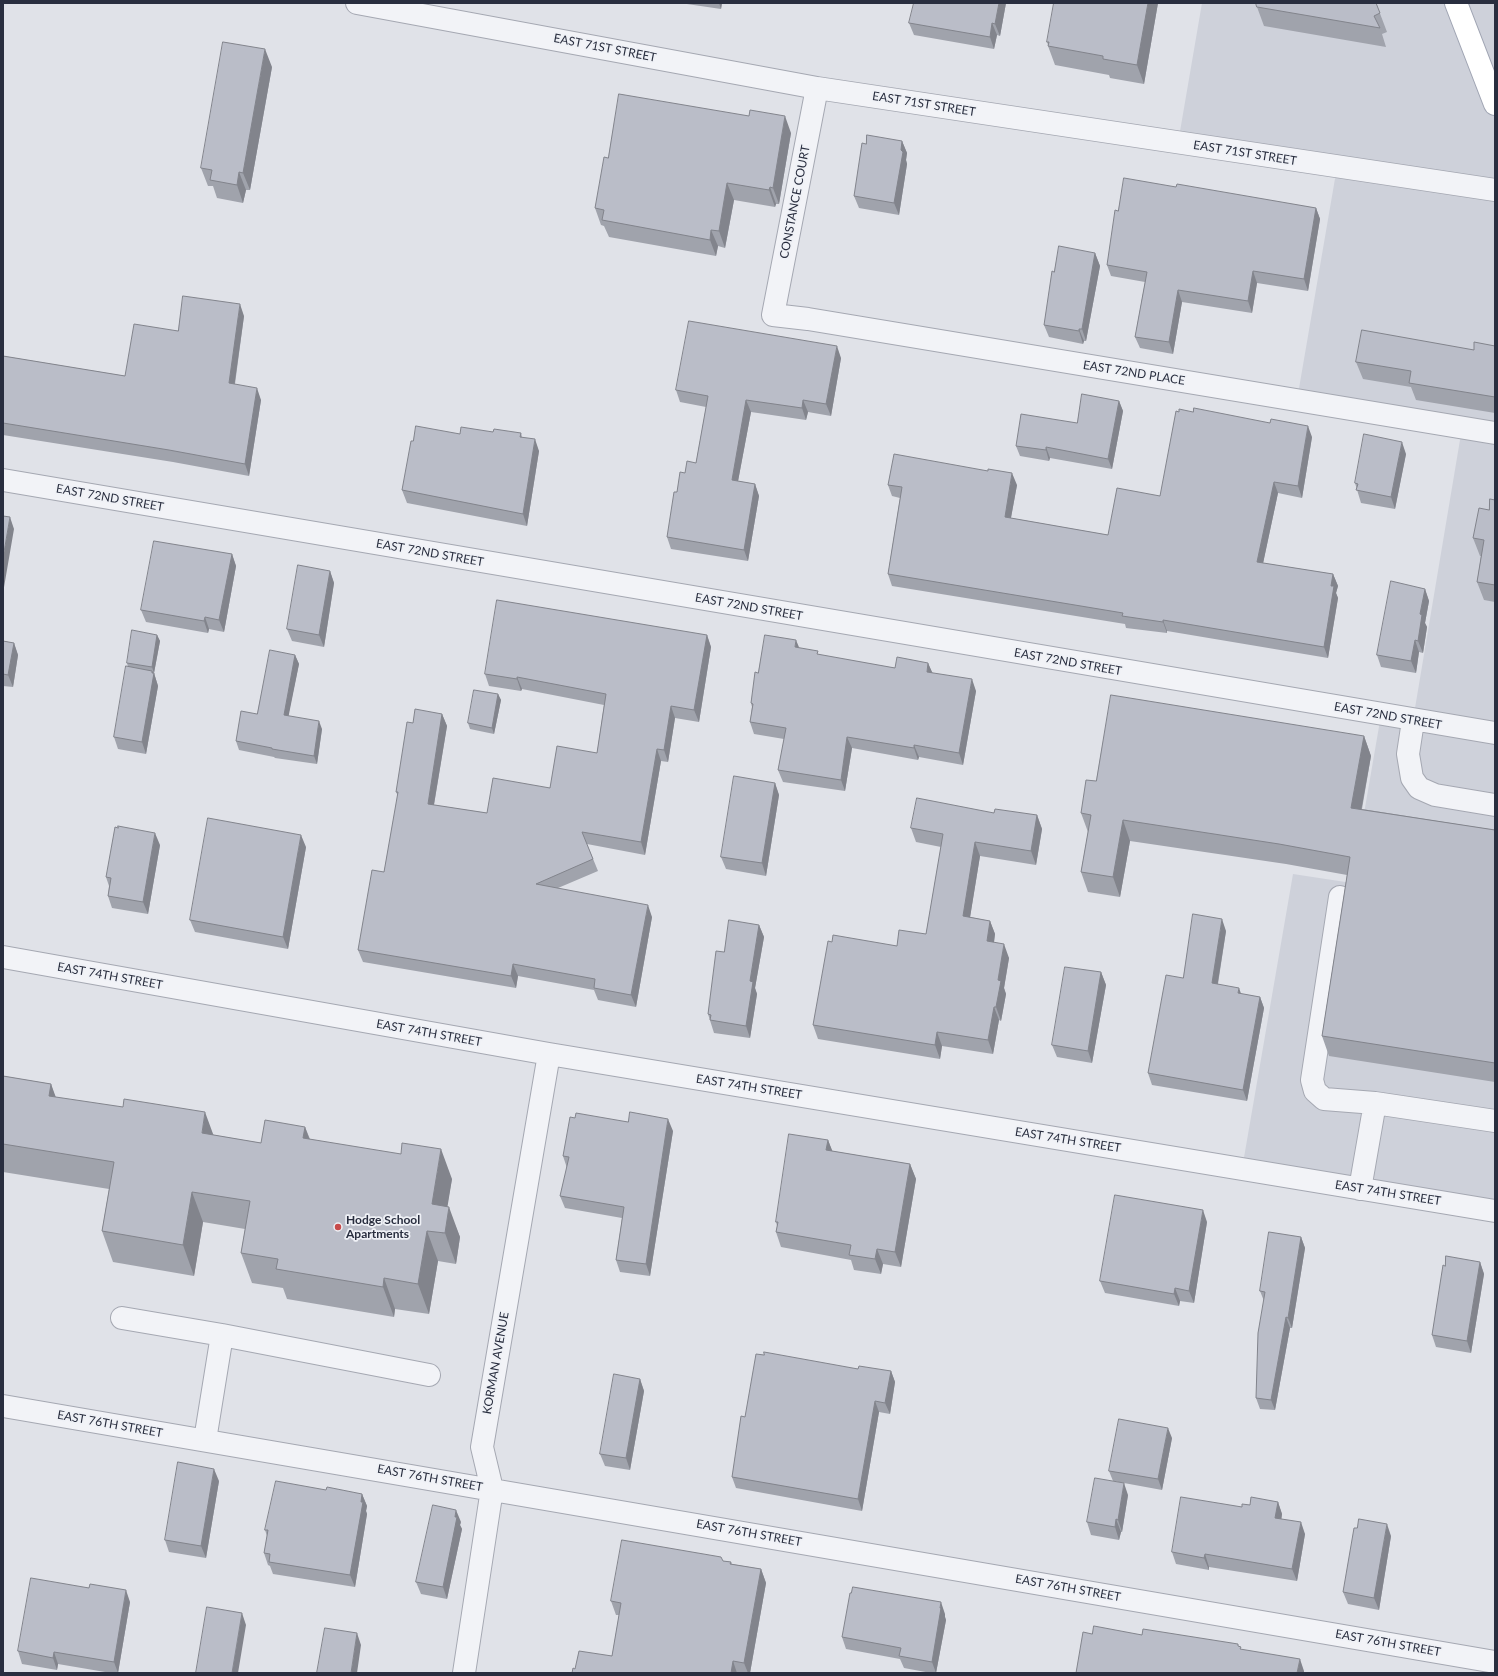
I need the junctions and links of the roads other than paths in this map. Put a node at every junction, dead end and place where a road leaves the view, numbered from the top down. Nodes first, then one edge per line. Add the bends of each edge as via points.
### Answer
1 (356, 3) edge
2 (1456, 3) edge
3 (434, 10) edge
4 (817, 88) junction
5 (1495, 104) edge
6 (1495, 190) edge
7 (773, 315) joint
8 (1495, 433) edge
9 (3, 480) edge
10 (1413, 720) junction
11 (1495, 733) edge
12 (1495, 806) edge
13 (1340, 897) dead end
14 (3, 957) edge
15 (549, 1054) junction
16 (1374, 1104) junction
17 (1495, 1121) edge
18 (1360, 1189) junction
19 (1495, 1211) edge
20 (122, 1318) dead end
21 (222, 1335) junction
22 (429, 1375) dead end
23 (3, 1406) edge
24 (205, 1440) junction
25 (492, 1489) junction
26 (1495, 1662) edge
27 (464, 1673) edge

1 - 3 street, EAST 71ST STREET
2 - 5 main road
3 - 4 street, EAST 71ST STREET
4 - 6 street, EAST 71ST STREET
4 - 7 street, CONSTANCE COURT
7 - 8 street, EAST 72ND PLACE
9 - 10 street, EAST 72ND STREET
10 - 11 street, EAST 72ND STREET
10 - 12 street via 1408,754 1412,778 1419,788 1436,795
13 - 16 street via 1312,1080 1315,1091 1324,1099
14 - 15 street, EAST 74TH STREET
15 - 18 street, EAST 74TH STREET
15 - 25 street, KORMAN AVENUE via 482,1447
16 - 17 street
16 - 18 street
18 - 19 street, EAST 74TH STREET
20 - 21 street
21 - 22 street
21 - 24 street
23 - 24 street, EAST 76TH STREET
24 - 25 street, EAST 76TH STREET
25 - 26 street, EAST 76TH STREET
25 - 27 street, KORMAN AVENUE

